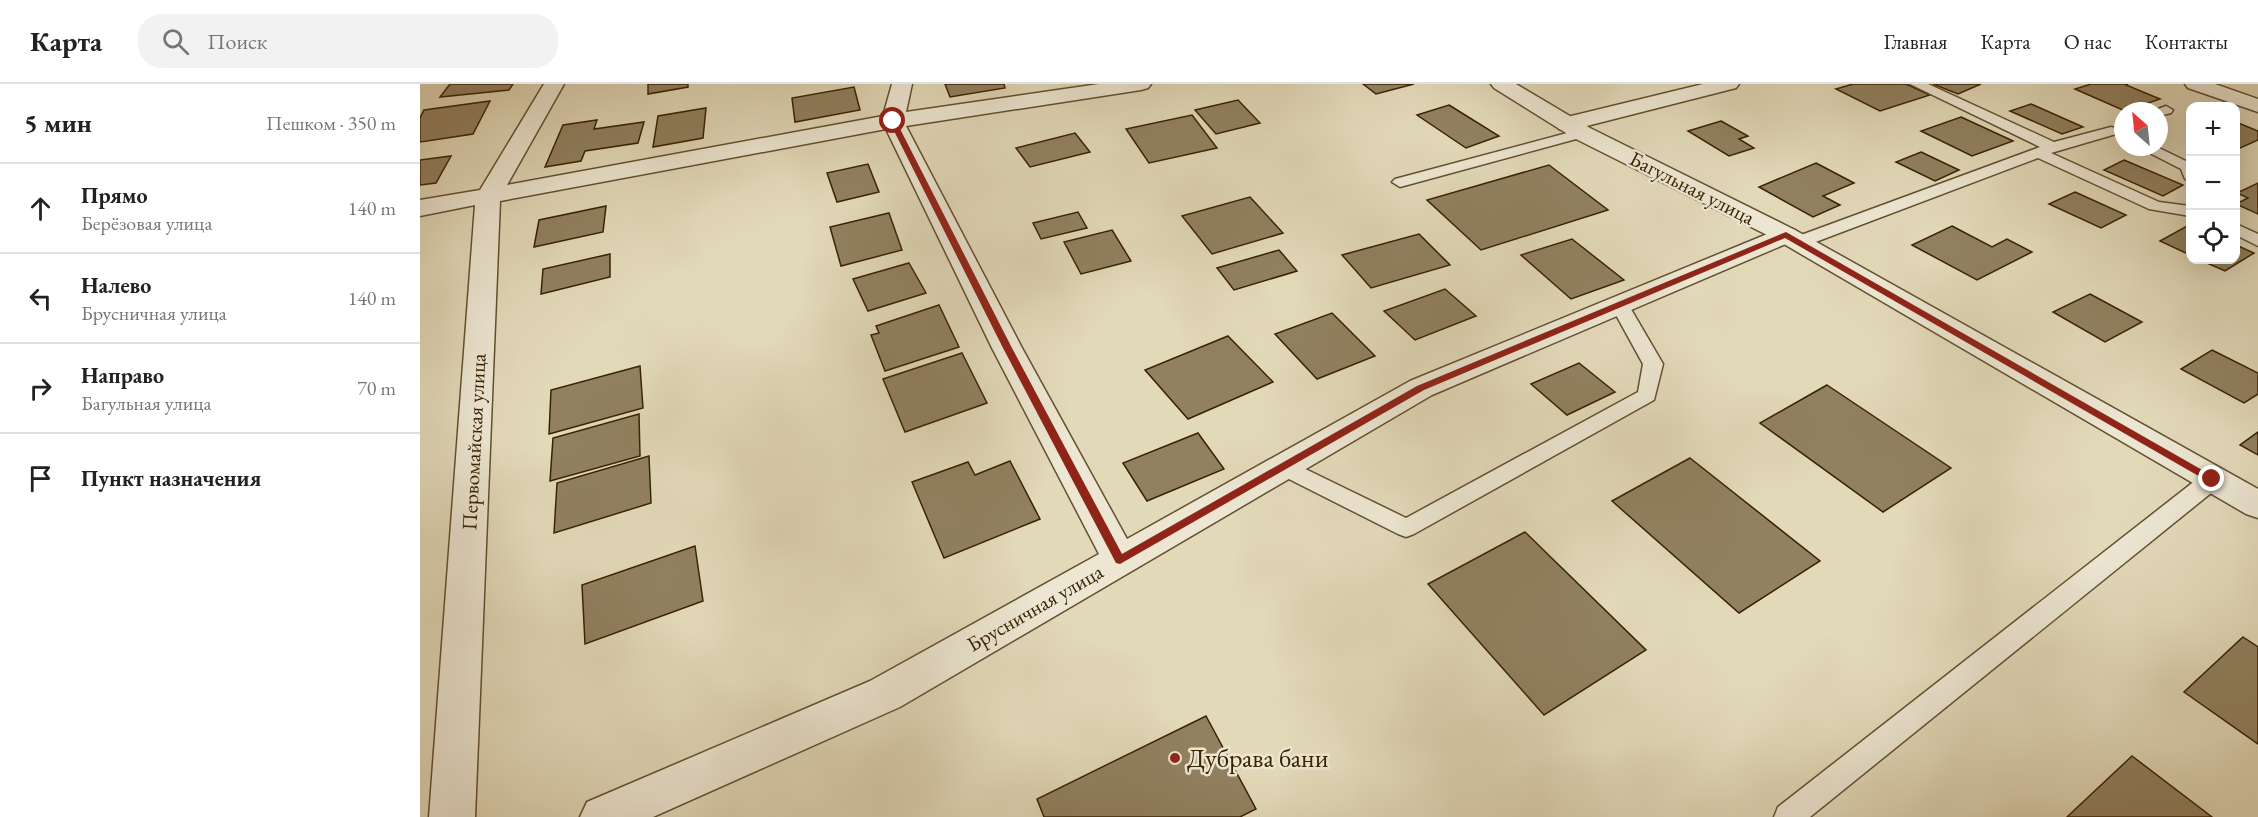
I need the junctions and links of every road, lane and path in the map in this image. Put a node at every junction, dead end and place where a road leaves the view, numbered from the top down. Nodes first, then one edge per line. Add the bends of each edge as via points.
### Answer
1 (554, 84) edge
2 (902, 84) edge
3 (1141, 84) edge
4 (1501, 84) edge
5 (1729, 84) edge
6 (1917, 84) edge
7 (2195, 84) edge
8 (2258, 106) edge
9 (893, 121) junction
10 (1575, 128) junction
11 (2114, 132) edge
12 (2046, 150) junction
13 (2164, 156) edge
14 (2186, 166) edge
15 (1400, 182) dead end
16 (488, 197) junction
17 (420, 208) edge
18 (2186, 210) edge
19 (2240, 232) edge
20 (1792, 239) junction
21 (2258, 241) edge
22 (1619, 304) junction
23 (1282, 467) junction
24 (2212, 479) junction
25 (2258, 506) edge
26 (1120, 560) junction
27 (452, 817) edge
28 (603, 817) edge
29 (1788, 817) edge

1 - 16 street, Первомайская улица
2 - 9 street
3 - 9 street
4 - 10 street, Багульная улица
5 - 10 street
6 - 12 lane
7 - 8 street
9 - 16 street
9 - 26 street via 1007,348
10 - 15 lane
10 - 20 street, Багульная улица
11 - 12 lane
12 - 18 lane via 2155,206
12 - 20 lane
13 - 14 lane
16 - 17 street
16 - 27 street, Первомайская улица
19 - 21 lane
20 - 22 street, Брусничная улица
20 - 24 street, Багульная улица
22 - 23 street, Брусничная улица via 1421,388
22 - 23 lane via 1653,364 1647,395 1406,528
23 - 26 street, Брусничная улица
24 - 25 street, Багульная улица
24 - 29 lane
26 - 28 street, Брусничная улица via 885,694

